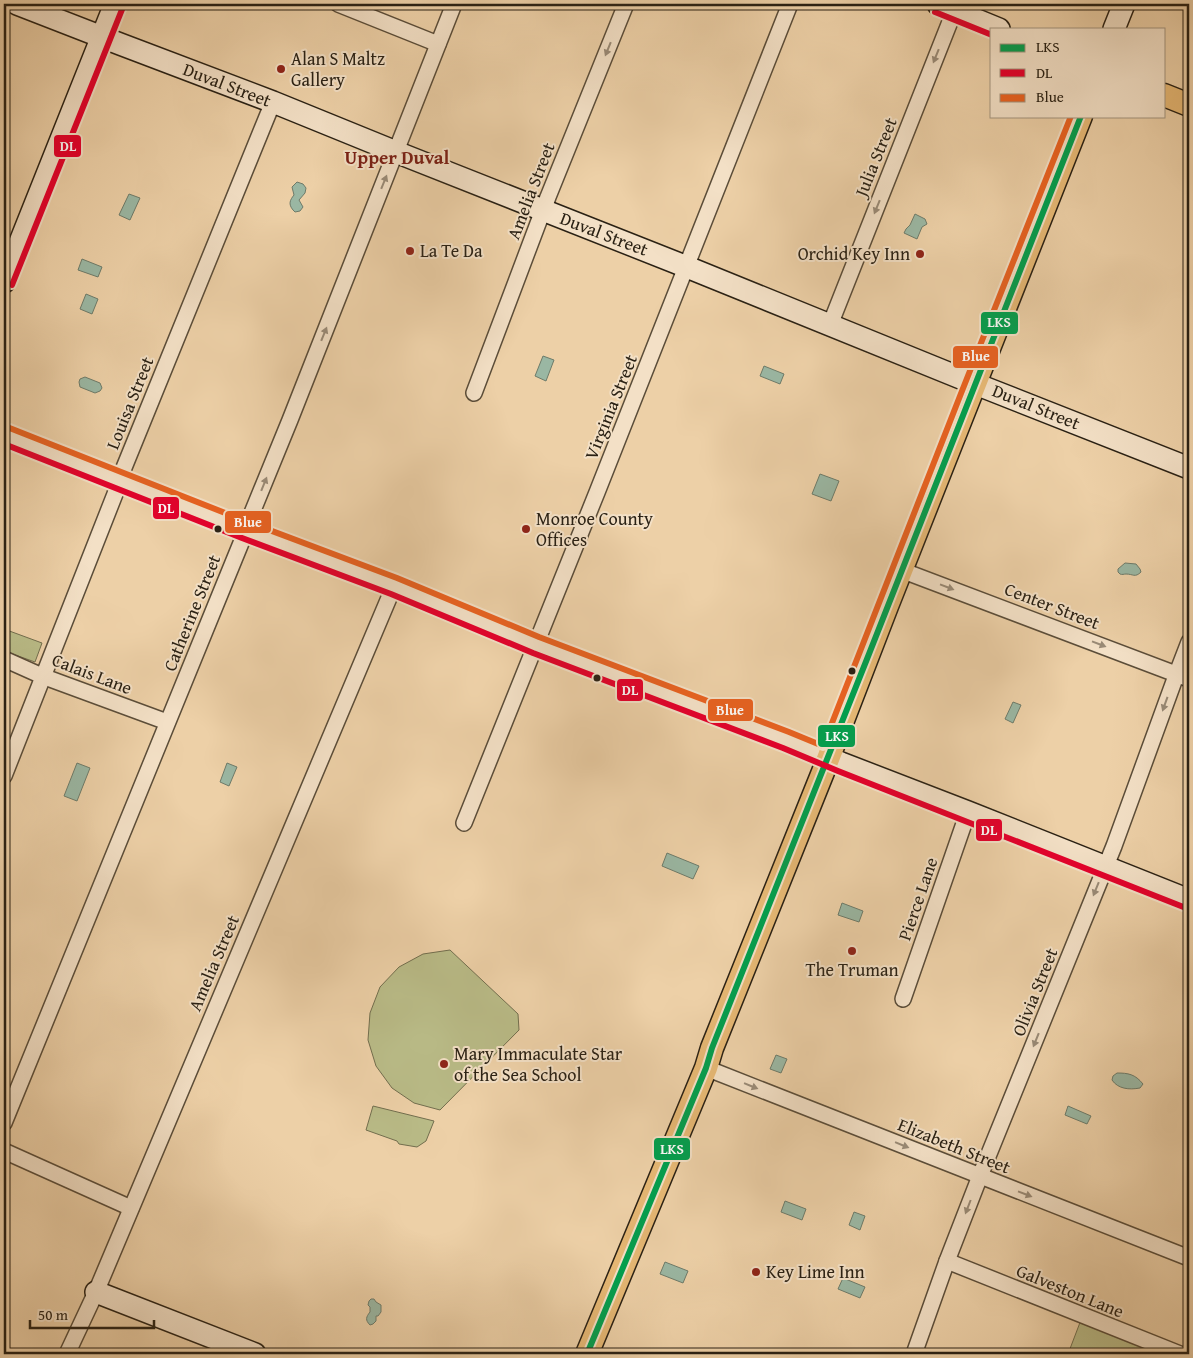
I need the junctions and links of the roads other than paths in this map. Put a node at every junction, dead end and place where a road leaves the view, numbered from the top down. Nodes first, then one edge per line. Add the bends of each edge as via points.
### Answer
1 (17, 4) edge
2 (115, 4) edge
3 (338, 4) edge
4 (454, 4) edge
5 (626, 4) edge
6 (790, 4) edge
7 (1124, 4) edge
8 (950, 6) edge
9 (997, 28) edge
10 (1114, 28) edge
11 (102, 37) junction
12 (438, 44) junction
13 (1166, 96) edge
14 (273, 102) junction
15 (1189, 105) edge
16 (1080, 118) edge
17 (396, 152) junction
18 (543, 210) junction
19 (686, 267) junction
20 (4, 282) edge
21 (830, 325) junction
22 (975, 383) junction
23 (474, 393) dead end
24 (4, 435) edge
25 (1189, 468) edge
26 (119, 480) junction
27 (245, 530) junction
28 (901, 570) junction
29 (394, 586) junction
30 (1189, 642) edge
31 (536, 645) junction
32 (4, 659) edge
33 (42, 676) junction
34 (1183, 676) edge
35 (167, 722) junction
36 (828, 758) junction
37 (4, 776) edge
38 (968, 812) junction
39 (464, 823) dead end
40 (1105, 867) junction
41 (1189, 900) edge
42 (903, 999) dead end
43 (706, 1068) junction
44 (4, 1123) edge
45 (4, 1151) edge
46 (980, 1176) junction
47 (131, 1208) junction
48 (1189, 1258) edge
49 (947, 1261) junction
50 (96, 1292) junction
51 (67, 1354) edge
52 (253, 1354) edge
53 (588, 1354) edge
54 (914, 1354) edge
55 (1180, 1354) edge

1 - 11 street, Duval Street
2 - 11 street
3 - 12 street
4 - 12 street, Catherine Street
5 -> 18 street, Amelia Street
6 - 19 street, Virginia Street
7 - 10 street
8 - 9 street
8 -> 21 street, Julia Street
11 - 14 street, Duval Street
11 - 20 street
12 - 17 street, Catherine Street
13 - 15 main road
14 - 17 street, Duval Street
14 - 26 street, Louisa Street
16 - 22 main road
17 - 18 street, Duval Street
27 -> 17 street, Catherine Street
18 - 19 street, Duval Street
18 - 23 street, Amelia Street
19 - 21 street, Duval Street
19 - 31 street, Virginia Street
21 - 22 street, Duval Street
22 - 25 street, Duval Street
22 - 28 main road
24 - 26 street
26 - 27 street
26 - 33 street, Louisa Street
27 - 29 street
27 - 35 street, Catherine Street
28 -> 34 street, Center Street
28 - 36 main road
29 - 31 street
29 - 47 street, Amelia Street
30 - 34 street, Olivia Street
31 - 36 street
31 - 39 street, Virginia Street
32 - 33 street, Calais Lane
33 - 35 street, Calais Lane
33 - 37 street, Louisa Street
34 -> 40 street, Olivia Street
35 - 44 street, Catherine Street
36 - 38 street
36 - 43 main road
38 - 40 street
38 - 42 street, Pierce Lane
40 - 41 street
40 -> 46 street, Olivia Street
43 -> 46 street, Elizabeth Street
43 - 53 main road
45 - 47 street
46 -> 48 street, Elizabeth Street
46 -> 49 street, Olivia Street
47 - 50 street, Amelia Street
49 - 54 street, Olivia Street
49 - 55 street, Galveston Lane
50 - 51 street, Amelia Street
50 - 52 street

